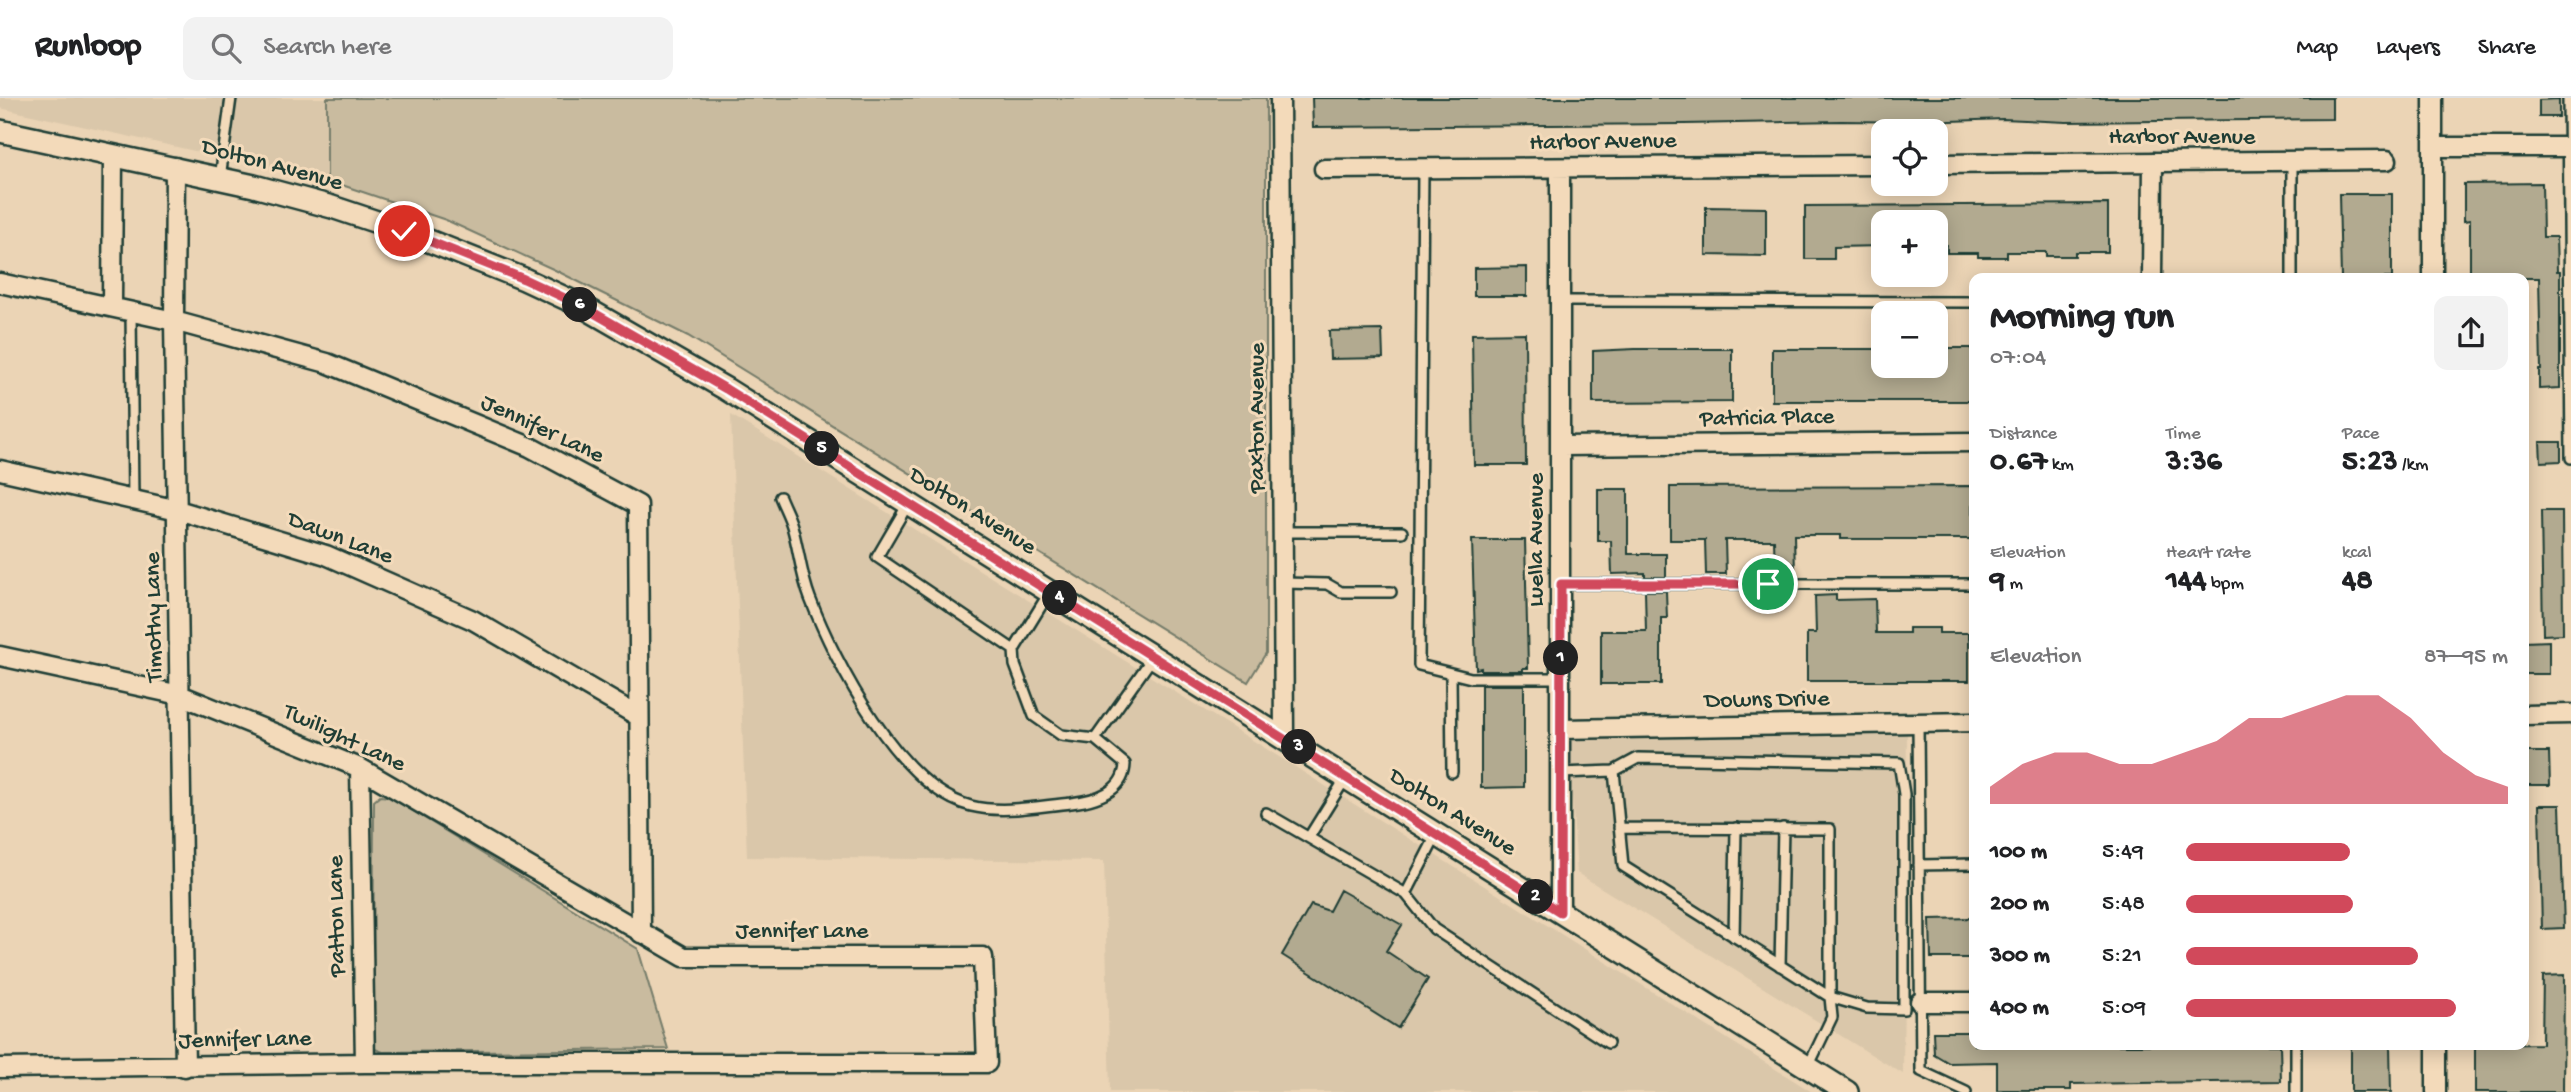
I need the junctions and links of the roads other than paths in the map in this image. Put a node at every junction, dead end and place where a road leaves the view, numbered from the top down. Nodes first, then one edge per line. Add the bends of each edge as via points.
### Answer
1 (231, 98) edge
2 (1280, 98) edge
3 (2433, 98) edge
4 (2568, 98) edge
5 (0, 131) edge
6 (2570, 147) edge
7 (2433, 148) junction
8 (113, 155) junction
9 (2387, 160) dead end
10 (2292, 161) junction
11 (2153, 162) junction
12 (1948, 164) edge
13 (1871, 165) edge
14 (175, 167) junction
15 (1560, 168) junction
16 (1324, 169) dead end
17 (1423, 169) junction
18 (220, 178) junction
19 (2152, 273) edge
20 (2292, 273) edge
21 (2433, 273) edge
22 (0, 283) edge
23 (1561, 301) junction
24 (1969, 302) edge
25 (112, 306) junction
26 (131, 311) junction
27 (174, 321) junction
28 (1969, 442) edge
29 (1561, 446) junction
30 (2571, 457) edge
31 (0, 470) edge
32 (780, 497) dead end
33 (133, 500) junction
34 (908, 503) junction
35 (178, 510) junction
36 (1283, 532) junction
37 (1402, 532) dead end
38 (1283, 583) junction
39 (1561, 584) junction
40 (1969, 584) edge
41 (1049, 591) junction
42 (1391, 592) dead end
43 (1014, 650) junction
44 (0, 656) edge
45 (1153, 656) junction
46 (1451, 673) junction
47 (1561, 678) junction
48 (180, 695) junction
49 (2529, 715) edge
50 (2571, 715) edge
51 (638, 716) junction
52 (1969, 722) edge
53 (1918, 723) junction
54 (1560, 729) junction
55 (1284, 738) junction
56 (1095, 739) junction
57 (360, 768) junction
58 (1614, 771) junction
59 (1452, 772) dead end
60 (1560, 773) junction
61 (1346, 777) junction
62 (1266, 813) dead end
63 (1619, 828) junction
64 (1736, 828) junction
65 (1783, 828) junction
66 (1437, 834) junction
67 (1309, 837) junction
68 (1969, 864) edge
69 (1919, 865) junction
70 (1406, 894) junction
71 (1560, 912) junction
72 (641, 933) junction
73 (1734, 937) junction
74 (1780, 966) junction
75 (1830, 997) junction
76 (1969, 1002) edge
77 (1920, 1003) junction
78 (1608, 1043) dead end
79 (2295, 1050) edge
80 (2435, 1050) edge
81 (365, 1063) junction
82 (185, 1067) junction
83 (1808, 1067) junction
84 (0, 1068) edge
85 (1847, 1092) edge
86 (1966, 1092) edge
87 (2296, 1092) edge
88 (2436, 1092) edge

1 - 18 lane
2 - 36 street, Paxton Avenue
3 - 7 street
4 - 6 lane
5 - 8 street, Dolton Avenue
6 - 7 street
6 - 30 lane
7 - 21 street
8 - 14 street, Dolton Avenue
8 - 25 street
9 - 10 street, Harbor Avenue
10 - 11 street, Harbor Avenue
10 - 20 lane
11 - 12 street, Harbor Avenue
11 - 19 street
13 - 15 street, Harbor Avenue
14 - 18 street, Dolton Avenue
14 - 27 street, Timothy Lane
15 - 17 street, Harbor Avenue
15 - 23 street, Luella Avenue
16 - 17 street, Harbor Avenue
17 - 46 lane via 1419,665
18 - 34 street, Dolton Avenue via 404,231 582,306
22 - 25 street, Jennifer Lane
23 - 24 lane
23 - 29 street, Luella Avenue
25 - 26 street, Jennifer Lane
26 - 27 street, Jennifer Lane
26 - 33 lane
27 - 35 street, Timothy Lane
27 - 51 street, Jennifer Lane via 327,363 530,447 638,505
28 - 29 street, Patricia Place
29 - 39 street, Luella Avenue
31 - 33 street, Dawn Lane
32 - 56 lane via 809,597 834,650 874,721 925,782 972,806 1007,809 1083,801 1112,791 1125,774 1125,764
33 - 35 street, Dawn Lane
34 - 41 street, Dolton Avenue
34 - 43 lane via 877,557
35 - 48 street, Timothy Lane
35 - 51 street, Dawn Lane via 326,555 472,620
36 - 37 lane
36 - 38 street, Paxton Avenue
38 - 42 lane via 1327,584 1341,592
38 - 55 street, Paxton Avenue
39 - 40 lane
39 - 47 street, Luella Avenue
41 - 43 lane
41 - 45 street, Dolton Avenue
43 - 56 lane via 1034,716 1061,735
44 - 48 street, Twilight Lane
45 - 55 street, Dolton Avenue
45 - 56 lane
46 - 47 lane via 1471,678
46 - 59 lane
47 - 54 street, Luella Avenue
48 - 57 street, Twilight Lane
48 - 82 street, Timothy Lane
49 - 50 street
51 - 72 street, Jennifer Lane
52 - 53 street, Downs Drive
53 - 54 street, Downs Drive
53 - 69 lane
54 - 60 street, Luella Avenue
55 - 61 street, Dolton Avenue
57 - 72 street, Twilight Lane
57 - 81 street, Patton Lane
58 - 60 lane
58 - 63 lane
58 - 75 lane via 1638,758 1899,763 1904,794 1904,1009 1867,1008
60 - 71 street, Luella Avenue
61 - 66 street, Dolton Avenue
61 - 67 lane
62 - 67 lane
63 - 64 lane
63 - 73 lane via 1623,866
64 - 65 lane
64 - 73 lane
65 - 74 lane
65 - 75 lane via 1830,830
66 - 70 lane
66 - 71 street, Dolton Avenue
67 - 70 lane
68 - 69 lane
69 - 77 lane
70 - 78 lane via 1434,929
71 - 83 street, Dolton Avenue
72 - 81 street, Jennifer Lane via 684,957 983,957 987,1063
73 - 74 lane
74 - 75 lane
75 - 83 lane via 1832,1017
76 - 77 street
77 - 86 lane via 1921,1071
79 - 87 lane
80 - 88 street
81 - 82 street, Jennifer Lane
82 - 84 street, Jennifer Lane
83 - 85 street, Dolton Avenue

